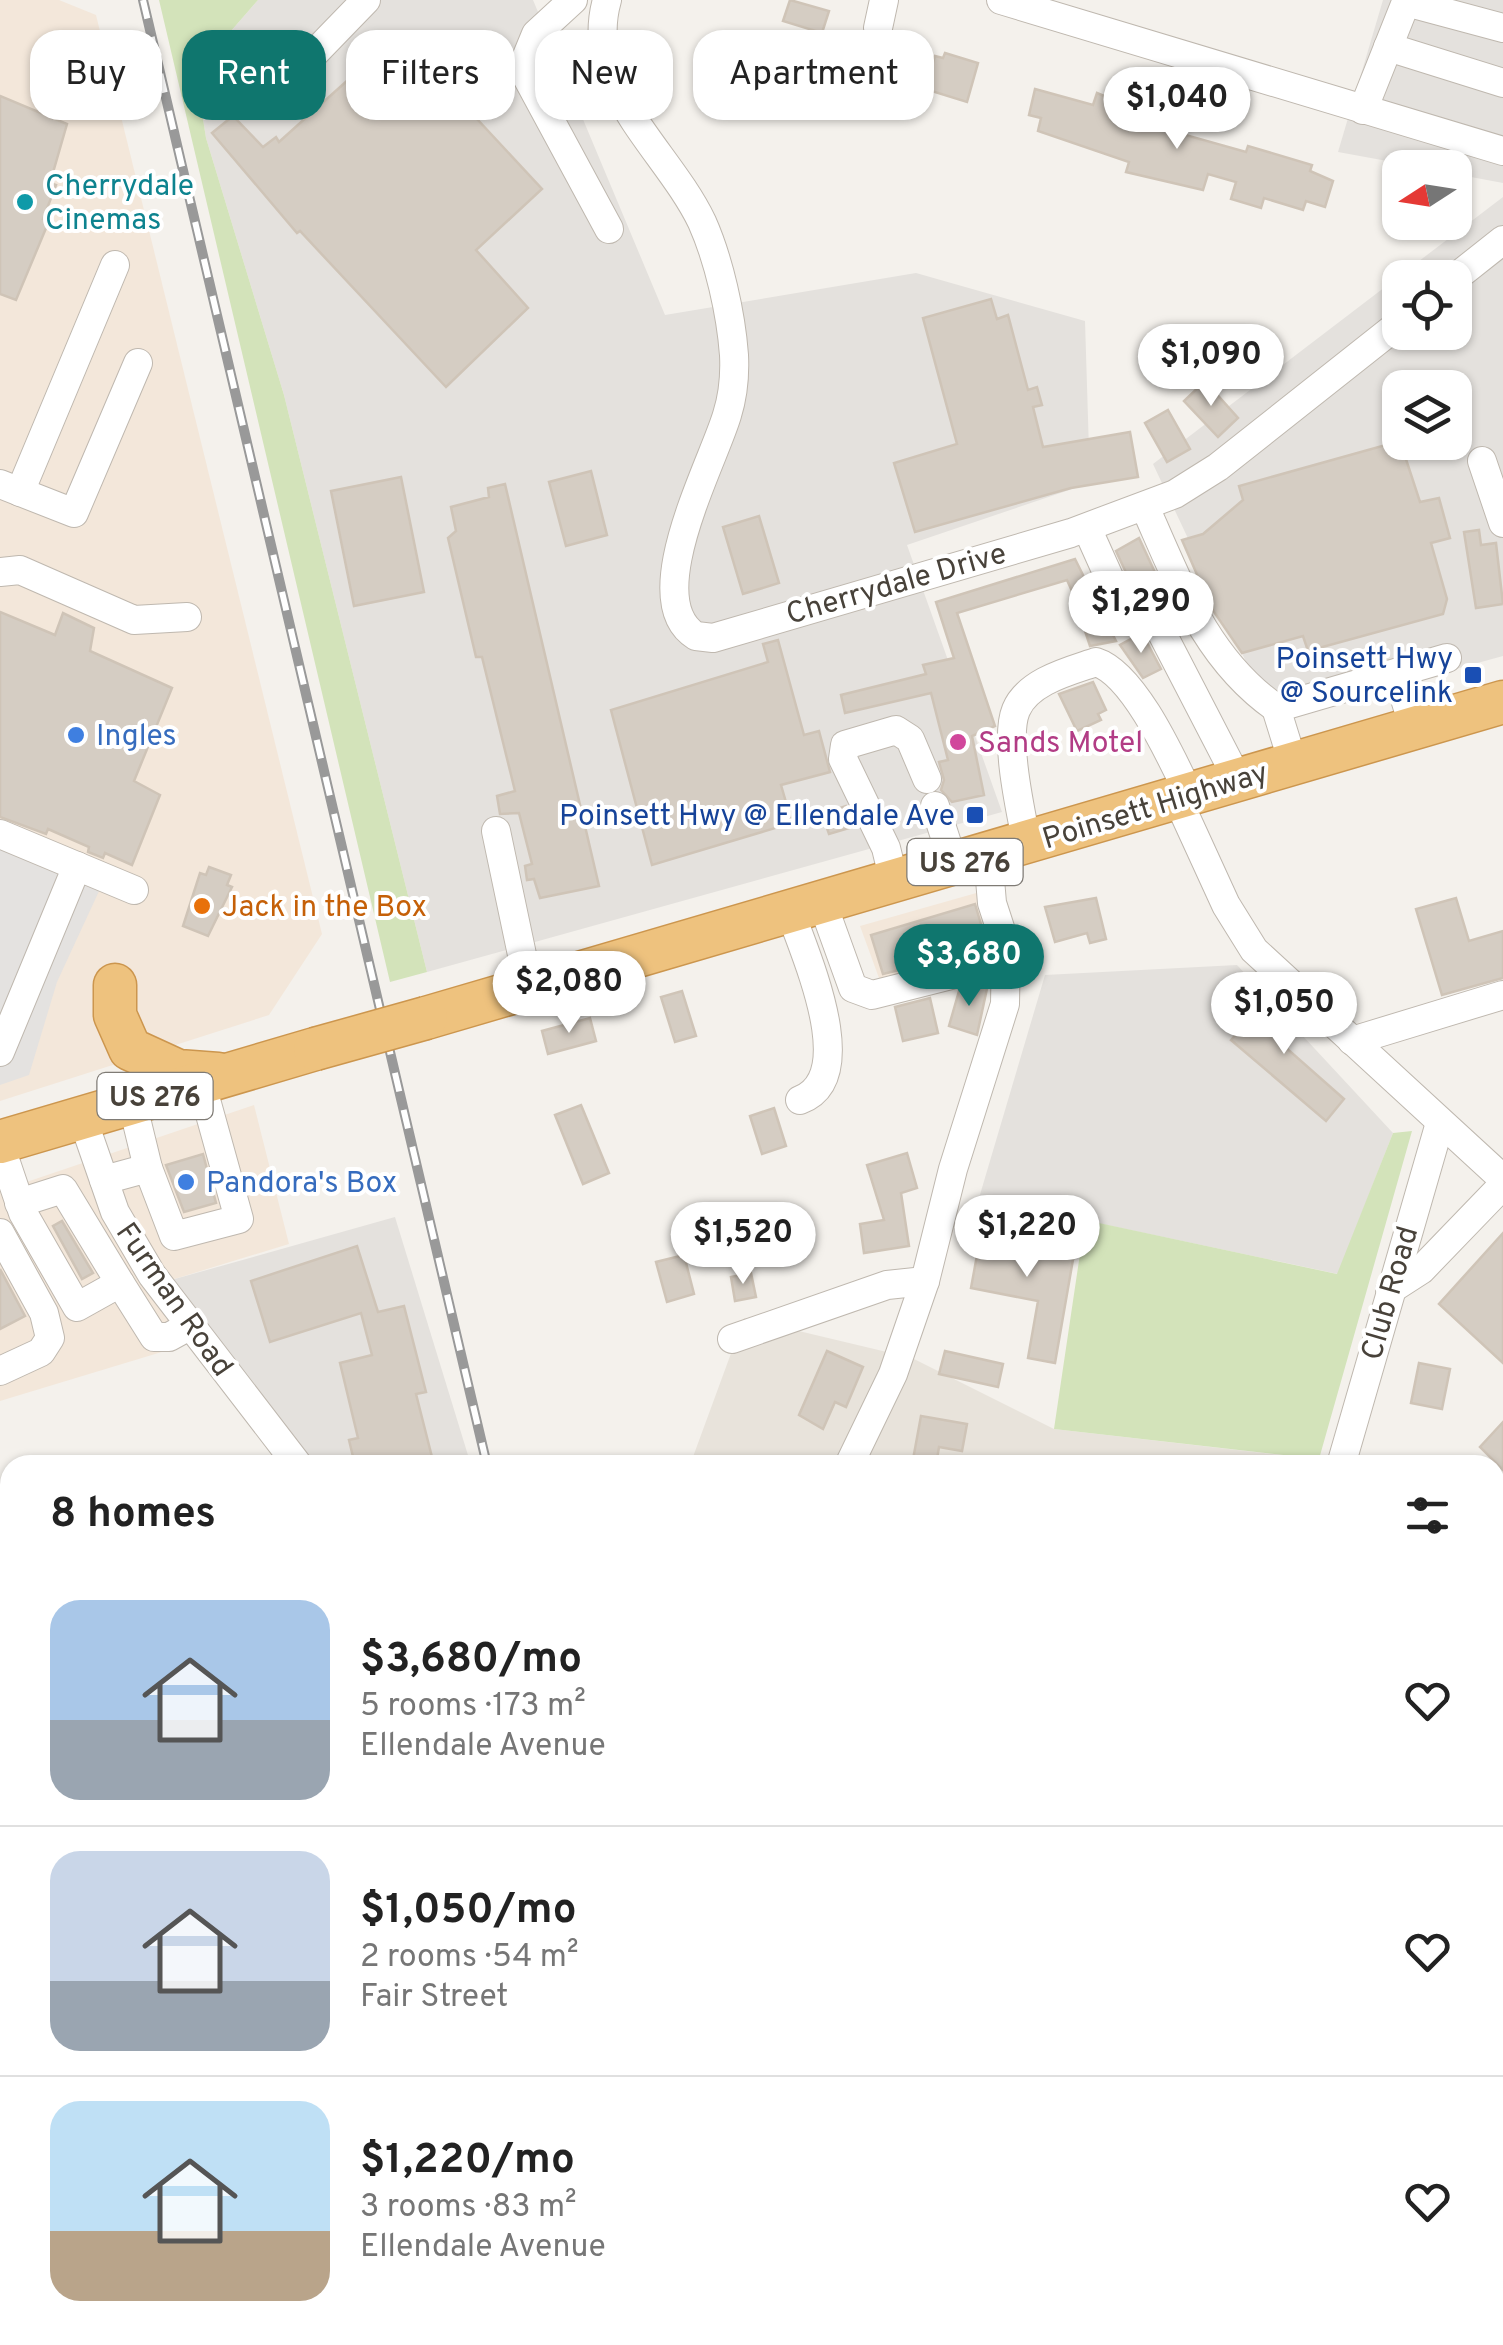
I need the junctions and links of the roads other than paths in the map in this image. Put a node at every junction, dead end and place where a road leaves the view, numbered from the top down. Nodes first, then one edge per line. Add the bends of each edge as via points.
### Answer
1 (366, 0) edge
2 (574, 0) edge
3 (607, 0) edge
4 (1001, 0) edge
5 (1503, 28) edge
6 (326, 41) edge
7 (1388, 47) junction
8 (1503, 84) edge
9 (1363, 110) junction
10 (1503, 152) edge
11 (610, 229) dead end
12 (1503, 240) edge
13 (115, 265) dead end
14 (1472, 265) edge
15 (1382, 337) edge
16 (138, 363) dead end
17 (1482, 462) dead end
18 (10, 488) edge
19 (1146, 507) junction
20 (1503, 523) edge
21 (1086, 528) junction
22 (0, 572) edge
23 (187, 617) dead end
24 (1447, 658) dead end
25 (1397, 673) junction
26 (1503, 702) edge
27 (1276, 708) junction
28 (1414, 728) junction
29 (1293, 764) junction
30 (1238, 780) junction
31 (1183, 796) junction
32 (496, 831) dead end
33 (0, 834) edge
34 (990, 855) junction
35 (77, 866) junction
36 (894, 880) junction
37 (134, 890) dead end
38 (806, 906) junction
39 (1007, 960) junction
40 (115, 985) dead end
41 (530, 988) junction
42 (1503, 996) edge
43 (1352, 1041) junction
44 (0, 1052) edge
45 (215, 1078) junction
46 (800, 1100) dead end
47 (132, 1102) junction
48 (82, 1116) junction
49 (1440, 1123) junction
50 (0, 1143) edge
51 (174, 1154) junction
52 (104, 1180) junction
53 (1503, 1182) edge
54 (19, 1202) junction
55 (0, 1233) edge
56 (925, 1281) junction
57 (120, 1283) junction
58 (1390, 1290) junction
59 (189, 1326) junction
60 (732, 1339) dead end
61 (0, 1370) edge
62 (290, 1455) edge
63 (853, 1455) edge
64 (1344, 1455) edge

1 - 6 street
2 - 11 street via 536,34 522,68
3 - 21 street, Cherrydale Drive via 600,30 604,64 702,224 734,351 727,414 680,547 675,600 689,632 714,638
4 - 9 street
5 - 7 street via 1406,2
7 - 8 street
7 - 9 street
9 - 10 street
12 - 14 street
13 - 18 street
15 - 19 street, Cherrydale Drive via 1218,467
16 - 18 street via 74,514
17 - 20 street
19 - 21 street, Cherrydale Drive
19 - 27 street via 1214,652
21 - 30 street via 1113,586 1150,610
22 - 23 street via 20,570 134,620
24 - 25 street
25 - 27 street
25 - 28 street
26 - 28 highway, Poinsett Highway / US 276
27 - 29 street
28 - 29 highway, Poinsett Highway / US 276
29 - 30 highway, Poinsett Highway / US 276
30 - 31 highway, Poinsett Highway / US 276
31 - 34 highway, Poinsett Highway / US 276
31 - 34 street via 1149,720 1120,678 1096,662 1056,676 1015,710 1014,747
31 - 43 street via 1246,939
32 - 41 street
33 - 35 street
34 - 36 highway, Poinsett Highway / US 276
34 - 36 street via 931,793 910,739 896,730 845,745 843,758
34 - 39 street via 992,903
35 - 37 street
35 - 44 street
36 - 38 highway, Poinsett Highway / US 276
38 - 39 street via 861,993
38 - 41 highway, Poinsett Highway / US 276
38 - 46 street via 826,1029 824,1082
39 - 56 street via 1006,1004
40 - 45 highway via 115,1015 130,1049
41 - 45 highway, Poinsett Highway / US 276, bridge
42 - 43 street
43 - 49 street
45 - 47 highway, Poinsett Highway / US 276
45 - 51 street
47 - 48 highway, Poinsett Highway / US 276
47 - 51 street
48 - 50 highway, Poinsett Highway / US 276
48 - 52 street, Furman Road
49 - 53 street
49 - 58 street, Club Road
50 - 54 street
51 - 52 street
52 - 59 street, Furman Road via 130,1240
53 - 58 street via 1422,1270
54 - 57 street via 63,1189
54 - 57 street via 77,1307
55 - 61 street via 44,1313 50,1338 42,1352
56 - 60 street via 886,1286
56 - 63 street via 894,1374
57 - 59 street via 154,1338
58 - 64 street, Club Road
59 - 62 street, Furman Road

